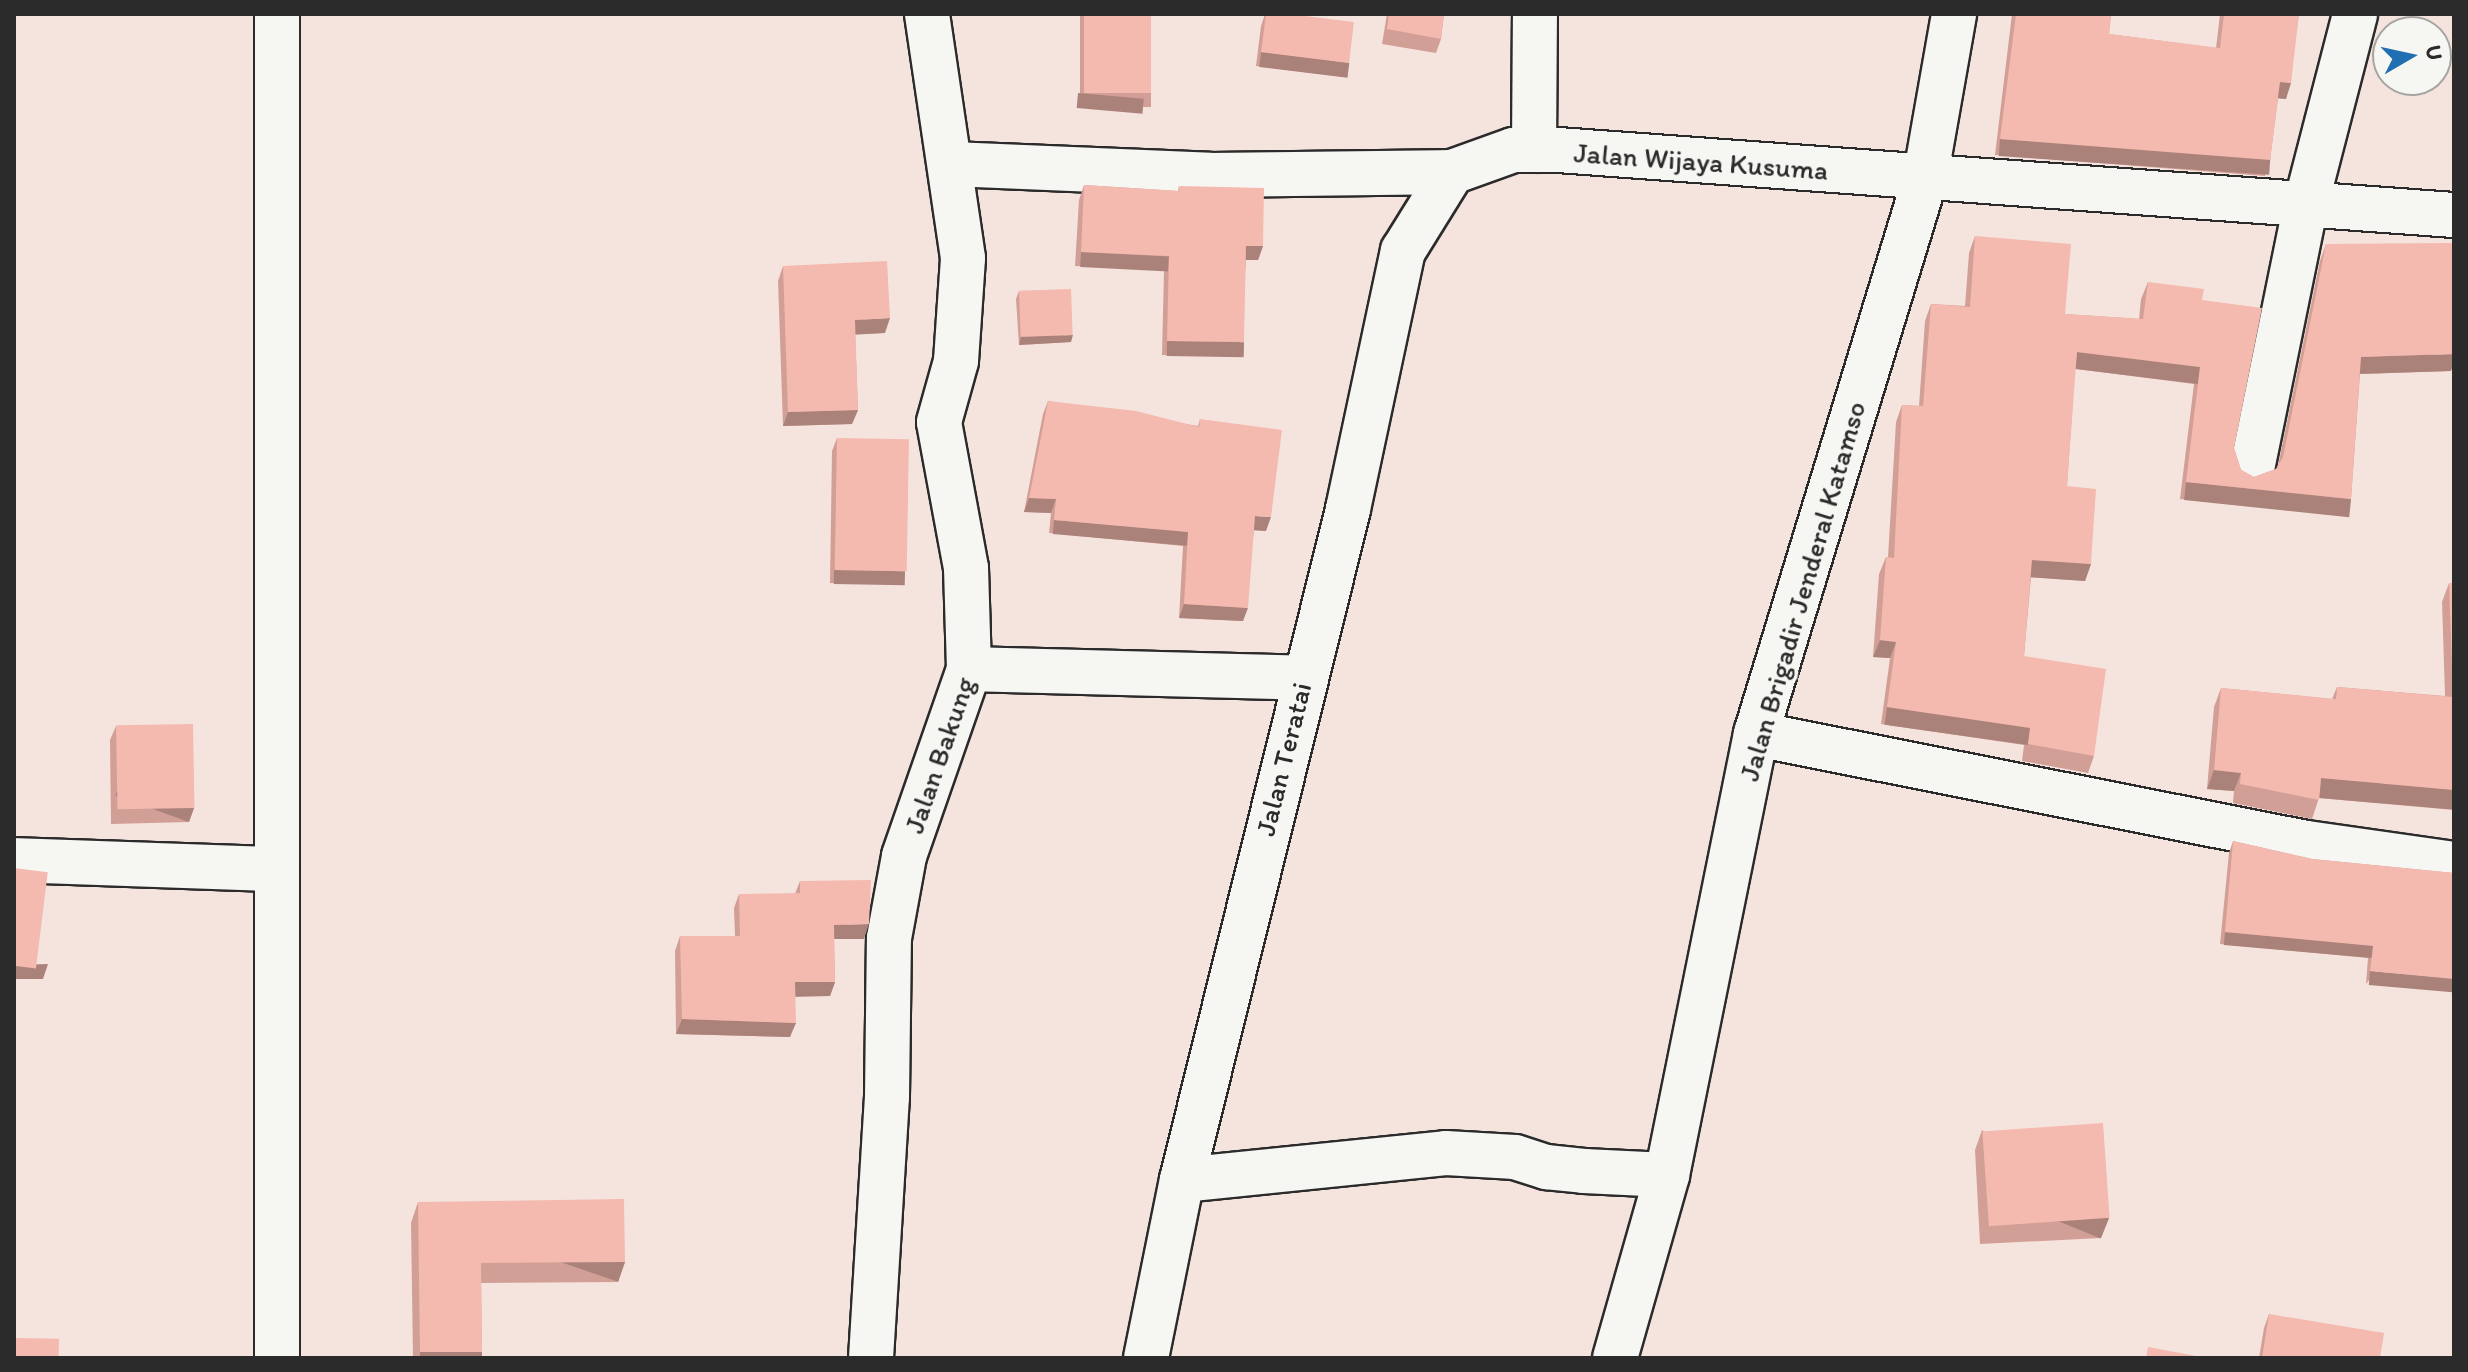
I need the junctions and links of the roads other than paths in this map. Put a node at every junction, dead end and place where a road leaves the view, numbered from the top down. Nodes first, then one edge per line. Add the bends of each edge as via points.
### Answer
1 (277, 14) edge
2 (927, 14) edge
3 (1535, 14) edge
4 (1954, 14) edge
5 (2355, 14) edge
6 (1534, 150) junction
7 (951, 164) junction
8 (1452, 172) junction
9 (1925, 179) junction
10 (2306, 204) junction
11 (2454, 215) edge
12 (2252, 469) dead end
13 (969, 669) junction
14 (1303, 678) junction
15 (1756, 734) junction
16 (14, 860) edge
17 (2454, 864) edge
18 (277, 869) junction
19 (1667, 1175) junction
20 (1182, 1180) junction
21 (277, 1358) edge
22 (871, 1358) edge
23 (1146, 1358) edge
24 (1615, 1358) edge

1 - 18 street
2 - 7 street, Jalan Bakung
3 - 6 street
4 - 9 street, Jalan Brigadir Jenderal Katamso
5 - 10 street
6 - 8 street, Jalan Wijaya Kusuma via 1513,150
6 - 9 street, Jalan Wijaya Kusuma
7 - 8 street, Jalan Wijaya Kusuma via 1210,175
7 - 13 street, Jalan Bakung via 963,258 962,311 956,361 939,422 966,568
8 - 14 street, Jalan Teratai via 1403,251 1348,509
9 - 10 street, Jalan Wijaya Kusuma
9 - 15 street, Jalan Brigadir Jenderal Katamso
10 - 11 street, Jalan Wijaya Kusuma
10 - 12 street
13 - 14 street
13 - 22 street, Jalan Bakung via 904,856 889,938 887,1097
14 - 20 street, Jalan Teratai
15 - 17 street via 2306,843
15 - 19 street, Jalan Brigadir Jenderal Katamso
16 - 18 street
18 - 21 street
19 - 20 street via 1571,1170 1515,1157 1446,1153
19 - 24 street, Jalan Brigadir Jenderal Katamso
20 - 23 street, Jalan Teratai

